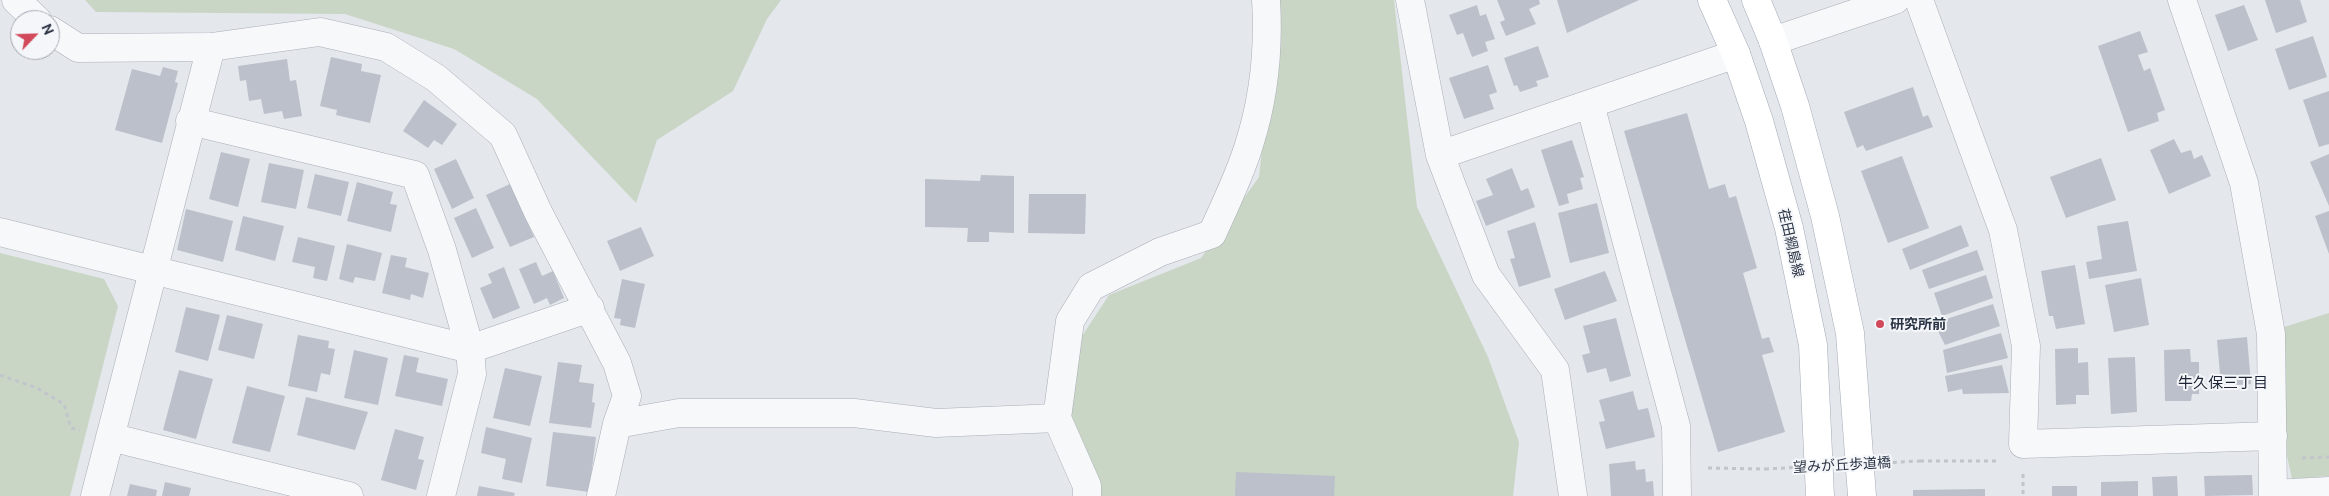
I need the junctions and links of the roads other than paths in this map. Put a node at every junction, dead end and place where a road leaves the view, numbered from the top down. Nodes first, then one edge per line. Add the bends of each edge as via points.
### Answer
1 (16, 0) edge
2 (1266, 0) edge
3 (1410, 0) edge
4 (1712, 0) edge
5 (1756, 0) edge
6 (1895, 0) edge
7 (1919, 0) edge
8 (2182, 0) edge
9 (26, 10) edge
10 (60, 36) edge
11 (1773, 41) junction
12 (211, 47) junction
13 (1736, 54) junction
14 (1590, 104) junction
15 (190, 121) junction
16 (1440, 155) junction
17 (0, 232) edge
18 (152, 271) junction
19 (590, 308) junction
20 (470, 349) junction
21 (1057, 418) junction
22 (617, 424) junction
23 (2273, 436) junction
24 (110, 437) junction
25 (2329, 491) edge
26 (2273, 495) edge
27 (95, 496) edge
28 (349, 496) edge
29 (441, 496) edge
30 (602, 496) edge
31 (1088, 496) edge
32 (1573, 496) edge
33 (1677, 496) edge
34 (1820, 496) edge
35 (1862, 496) edge

1 - 9 street
2 - 21 street via 1266,67 1249,145 1212,234 1160,252 1091,287 1070,320
3 - 16 street
4 - 13 main road, 荏田綱島線
5 - 11 main road
6 - 11 street
7 - 23 street via 2003,230 2026,346 2023,444
8 - 23 street via 2244,183 2272,334
10 - 12 street via 78,48
11 - 35 main road via 1795,106 1825,216 1850,333
12 - 15 street
12 - 19 street via 320,32 386,47 436,78 503,134 538,212
13 - 14 street
13 - 34 main road, 荏田綱島線 via 1760,121 1789,228 1813,345
14 - 16 street
14 - 33 street via 1676,426
15 - 18 street
15 - 20 street via 415,175 442,250
16 - 32 street via 1486,275 1556,370
17 - 18 street
18 - 20 street
18 - 24 street
19 - 20 street
19 - 22 street via 617,363 627,396
20 - 29 street via 472,374
21 - 22 street via 936,423 854,413 679,414
21 - 31 street via 1087,486
22 - 30 street
23 - 26 street
24 - 27 street
24 - 28 street
25 - 26 street

